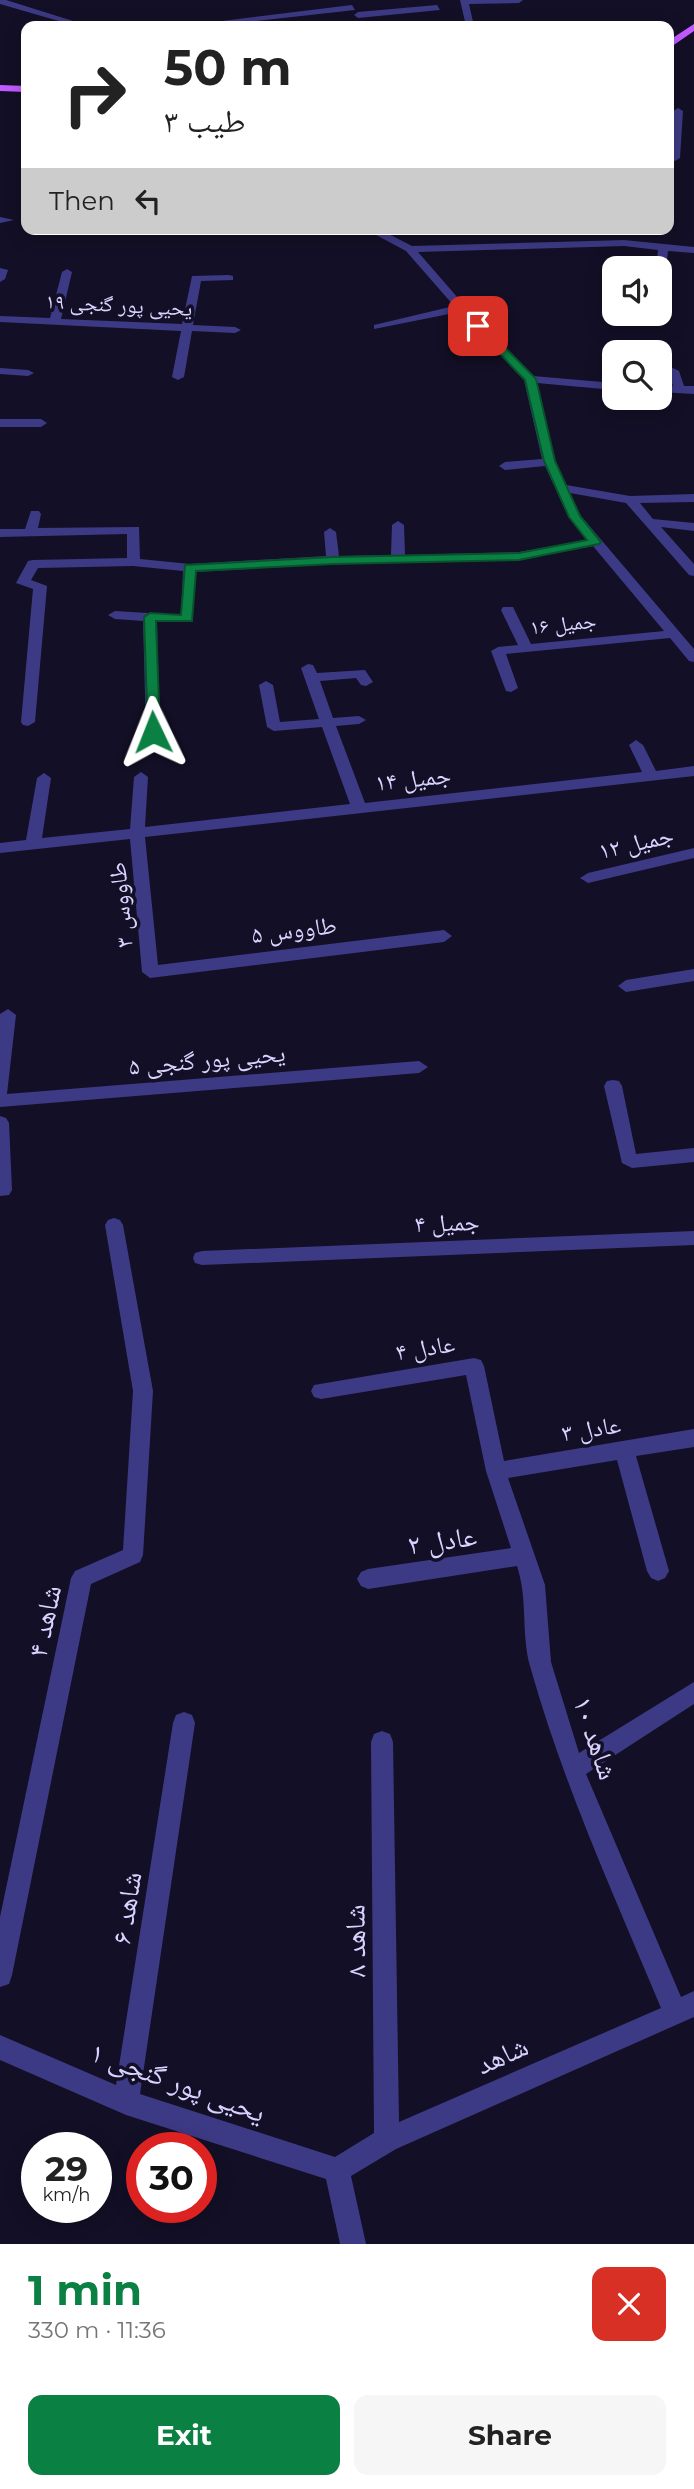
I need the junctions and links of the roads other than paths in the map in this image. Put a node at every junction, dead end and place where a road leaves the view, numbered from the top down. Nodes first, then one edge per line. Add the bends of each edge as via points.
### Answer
1 (519, 0) edge
2 (0, 1) edge
3 (464, 1) edge
4 (351, 8) edge
5 (437, 8) dead end
6 (68, 21) edge
7 (229, 21) edge
8 (469, 21) edge
9 (694, 27) edge
10 (674, 42) edge
11 (0, 88) edge
12 (21, 89) edge
13 (677, 111) edge
14 (675, 158) dead end
15 (382, 235) edge
16 (663, 248) junction
17 (410, 249) junction
18 (694, 250) edge
19 (662, 256) edge
20 (67, 272) dead end
21 (229, 278) dead end
22 (461, 308) junction
23 (0, 318) edge
24 (55, 321) junction
25 (378, 327) dead end
26 (187, 328) junction
27 (235, 330) dead end
28 (0, 371) edge
29 (673, 371) dead end
30 (28, 373) dead end
31 (178, 377) dead end
32 (530, 379) junction
33 (602, 385) edge
34 (672, 390) edge
35 (680, 390) junction
36 (694, 390) edge
37 (0, 423) edge
38 (41, 423) dead end
39 (549, 461) junction
40 (505, 466) dead end
41 (561, 488) junction
42 (694, 498) edge
43 (630, 499) junction
44 (36, 514) dead end
45 (650, 522) junction
46 (398, 526) dead end
47 (694, 527) edge
48 (330, 532) dead end
49 (0, 533) edge
50 (30, 533) junction
51 (595, 542) junction
52 (398, 559) junction
53 (333, 560) junction
54 (133, 562) junction
55 (190, 568) junction
56 (694, 572) edge
57 (508, 610) dead end
58 (115, 615) dead end
59 (150, 617) junction
60 (671, 634) junction
61 (526, 648) junction
62 (694, 658) edge
63 (366, 682) dead end
64 (266, 685) dead end
65 (511, 688) dead end
66 (359, 720) dead end
67 (28, 722) dead end
68 (328, 724) junction
69 (153, 732) dead end
70 (636, 745) dead end
71 (694, 771) edge
72 (651, 776) junction
73 (141, 777) dead end
74 (44, 778) dead end
75 (359, 808) junction
76 (137, 832) junction
77 (33, 844) junction
78 (0, 848) edge
79 (694, 853) edge
80 (588, 877) dead end
81 (444, 936) dead end
82 (150, 972) joint
83 (694, 975) edge
84 (626, 986) dead end
85 (8, 1015) dead end
86 (419, 1067) dead end
87 (613, 1086) dead end
88 (0, 1091) edge
89 (0, 1101) edge
90 (0, 1123) edge
91 (693, 1158) edge
92 (3, 1190) dead end
93 (114, 1225) dead end
94 (694, 1238) edge
95 (202, 1258) dead end
96 (321, 1391) dead end
97 (694, 1438) edge
98 (624, 1450) junction
99 (496, 1471) junction
100 (524, 1556) junction
101 (658, 1571) dead end
102 (368, 1579) dead end
103 (694, 1692) edge
104 (184, 1723) dead end
105 (382, 1742) dead end
106 (573, 1770) junction
107 (0, 1975) edge
108 (685, 2008) edge
109 (0, 2047) edge
110 (126, 2102) junction
111 (387, 2140) junction
112 (337, 2170) junction
113 (353, 2244) edge

1 - 3 street
2 - 6 street
3 - 8 street
4 - 5 street
4 - 7 street
9 - 10 main road
11 - 12 main road
13 - 14 street
15 - 17 street
16 - 17 street via 624,243 433,242
16 - 18 street
16 - 19 street
17 - 22 street
20 - 24 street
21 - 26 street via 196,278
22 - 25 street
22 - 32 street
23 - 24 street, یحیی پور گنجی ۱۹
24 - 26 street, یحیی پور گنجی ۱۹
26 - 27 street, یحیی پور گنجی ۱۹
26 - 31 street
28 - 30 street
29 - 35 street
32 - 33 street
32 - 39 street
34 - 35 street
35 - 36 street
37 - 38 street
39 - 40 street
39 - 41 street
41 - 43 street
41 - 51 street via 575,517
42 - 43 street
43 - 45 street
44 - 50 street
45 - 47 street
45 - 56 street
46 - 52 street
48 - 53 street
49 - 50 street
50 - 54 street via 134,530
51 - 52 street via 519,556
51 - 60 street
52 - 53 street
53 - 55 street
54 - 55 street
54 - 67 street via 33,564 23,583 40,586
55 - 59 street via 187,619
57 - 61 street
58 - 59 street
59 - 69 street
60 - 61 street, جمیل ۱۶
60 - 62 street
61 - 65 street, جمیل ۱۶ via 498,651
63 - 68 street via 360,673 310,673
64 - 68 street via 274,727
66 - 68 street
68 - 75 street
70 - 72 street
71 - 72 street, جمیل ۱۴
72 - 75 street, جمیل ۱۴
73 - 76 street, طاووس ۳
74 - 77 street
75 - 76 street, جمیل ۱۴
76 - 77 street, جمیل ۱۴
76 - 82 street, طاووس ۳
77 - 78 street, جمیل ۱۴
79 - 80 street, جمیل ۱۲
81 - 82 street, طاووس ۵
83 - 84 street
85 - 88 street
86 - 89 street, یحیی پور گنجی ۵
87 - 91 street via 628,1158
90 - 92 street
93 - 107 street, شاهد ۴ via 144,1391 133,1555 82,1578
94 - 95 street, جمیل ۴
96 - 99 street, عادل ۴ via 474,1366
97 - 98 street, عادل ۳
98 - 99 street, عادل ۳
98 - 101 street
99 - 100 street, شاهد ۱۰
100 - 102 street, عادل ۲
100 - 106 street, شاهد ۱۰ via 534,1585 540,1662
103 - 106 street
104 - 110 street, شاهد ۶
105 - 111 street, شاهد ۸
106 - 108 street, شاهد ۱۰
108 - 111 street, شاهد
109 - 110 street, یحیی پور گنجی ۱
110 - 112 street, یحیی پور گنجی ۱
111 - 112 street, شاهد
112 - 113 street

